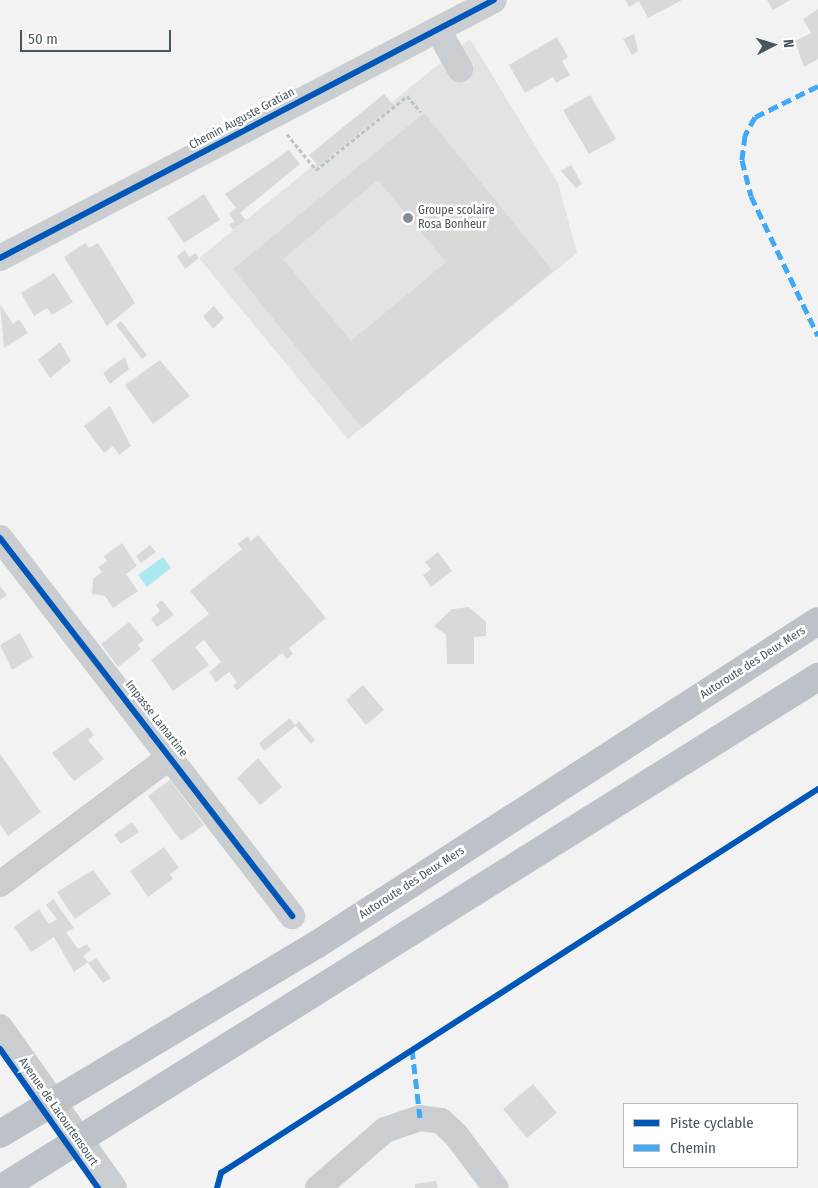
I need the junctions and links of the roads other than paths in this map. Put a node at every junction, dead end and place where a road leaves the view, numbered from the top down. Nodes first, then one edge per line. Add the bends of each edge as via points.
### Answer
1 (494, 0) edge
2 (438, 30) junction
3 (460, 69) dead end
4 (0, 258) edge
5 (0, 538) edge
6 (818, 621) edge
7 (818, 677) edge
8 (171, 756) junction
9 (0, 884) edge
10 (292, 916) dead end
11 (0, 1027) edge
12 (0, 1134) edge
13 (2, 1188) edge
14 (114, 1188) edge
15 (318, 1188) edge
16 (496, 1188) edge

1 - 2 street, Chemin Auguste Gratian
2 - 3 street
2 - 4 street, Chemin Auguste Gratian
5 - 8 street, Impasse Lamartine
6 - 12 highway, Autoroute des Deux Mers via 316,945
7 - 13 highway
8 - 9 street, Impasse Lamartine
8 - 10 street, Impasse Lamartine
11 - 14 street, Avenue de Lacourtensourt
15 - 16 street via 385,1130 402,1121 441,1121 456,1135

